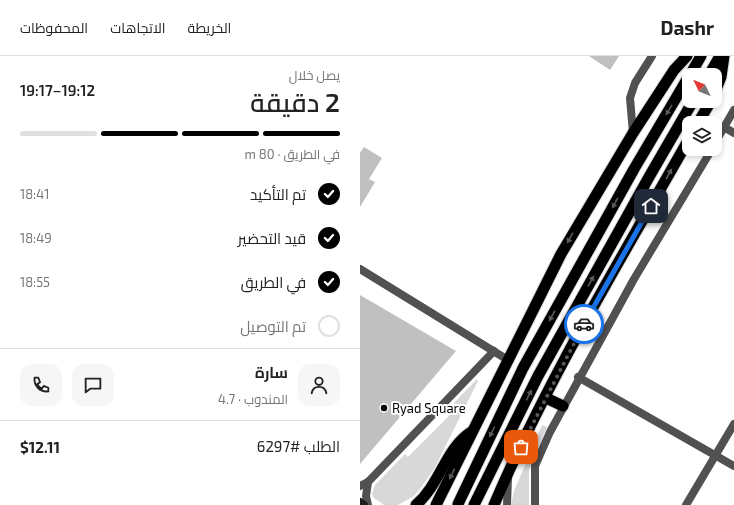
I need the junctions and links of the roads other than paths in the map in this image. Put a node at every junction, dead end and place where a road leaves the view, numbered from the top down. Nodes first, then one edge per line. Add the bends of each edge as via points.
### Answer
1 (652, 56) edge
2 (687, 56) edge
3 (701, 56) edge
4 (720, 56) edge
5 (724, 56) edge
6 (694, 68) edge
7 (713, 68) edge
8 (722, 69) edge
9 (682, 88) edge
10 (689, 108) edge
11 (734, 110) edge
12 (724, 127) junction
13 (722, 131) edge
14 (633, 133) junction
15 (734, 133) edge
16 (682, 151) edge
17 (708, 156) edge
18 (360, 269) edge
19 (494, 351) junction
20 (508, 360) junction
21 (578, 377) junction
22 (546, 398) junction
23 (563, 406) junction
24 (734, 424) edge
25 (473, 431) junction
26 (716, 455) junction
27 (734, 466) edge
28 (508, 471) junction
29 (368, 482) junction
30 (360, 486) edge
31 (360, 502) edge
32 (458, 504) dead end
33 (364, 505) edge
34 (368, 505) edge
35 (416, 505) edge
36 (436, 505) edge
37 (474, 505) edge
38 (494, 505) edge
39 (507, 505) edge
40 (535, 505) edge
41 (686, 505) edge

1 - 14 street via 635,83 630,98
2 - 14 highway via 674,70
3 - 6 highway
4 - 7 highway
5 - 8 highway
9 -> 32 highway via 523,368
37 -> 10 highway via 538,376
11 - 12 street
12 - 13 street
12 - 15 street
14 -> 20 highway via 561,254
22 -> 16 highway via 575,341
17 - 21 street
18 - 19 street
19 - 20 street
19 - 29 street
20 - 25 highway
21 - 23 street
21 - 26 street
22 - 23 highway
22 - 28 highway
23 - 40 street via 536,466
24 - 26 street
25 - 35 highway via 453,449 436,483
25 -> 36 highway
26 - 27 street
26 - 41 street
28 - 38 highway
28 - 39 street
29 - 30 street
29 - 34 street
31 - 33 main road

